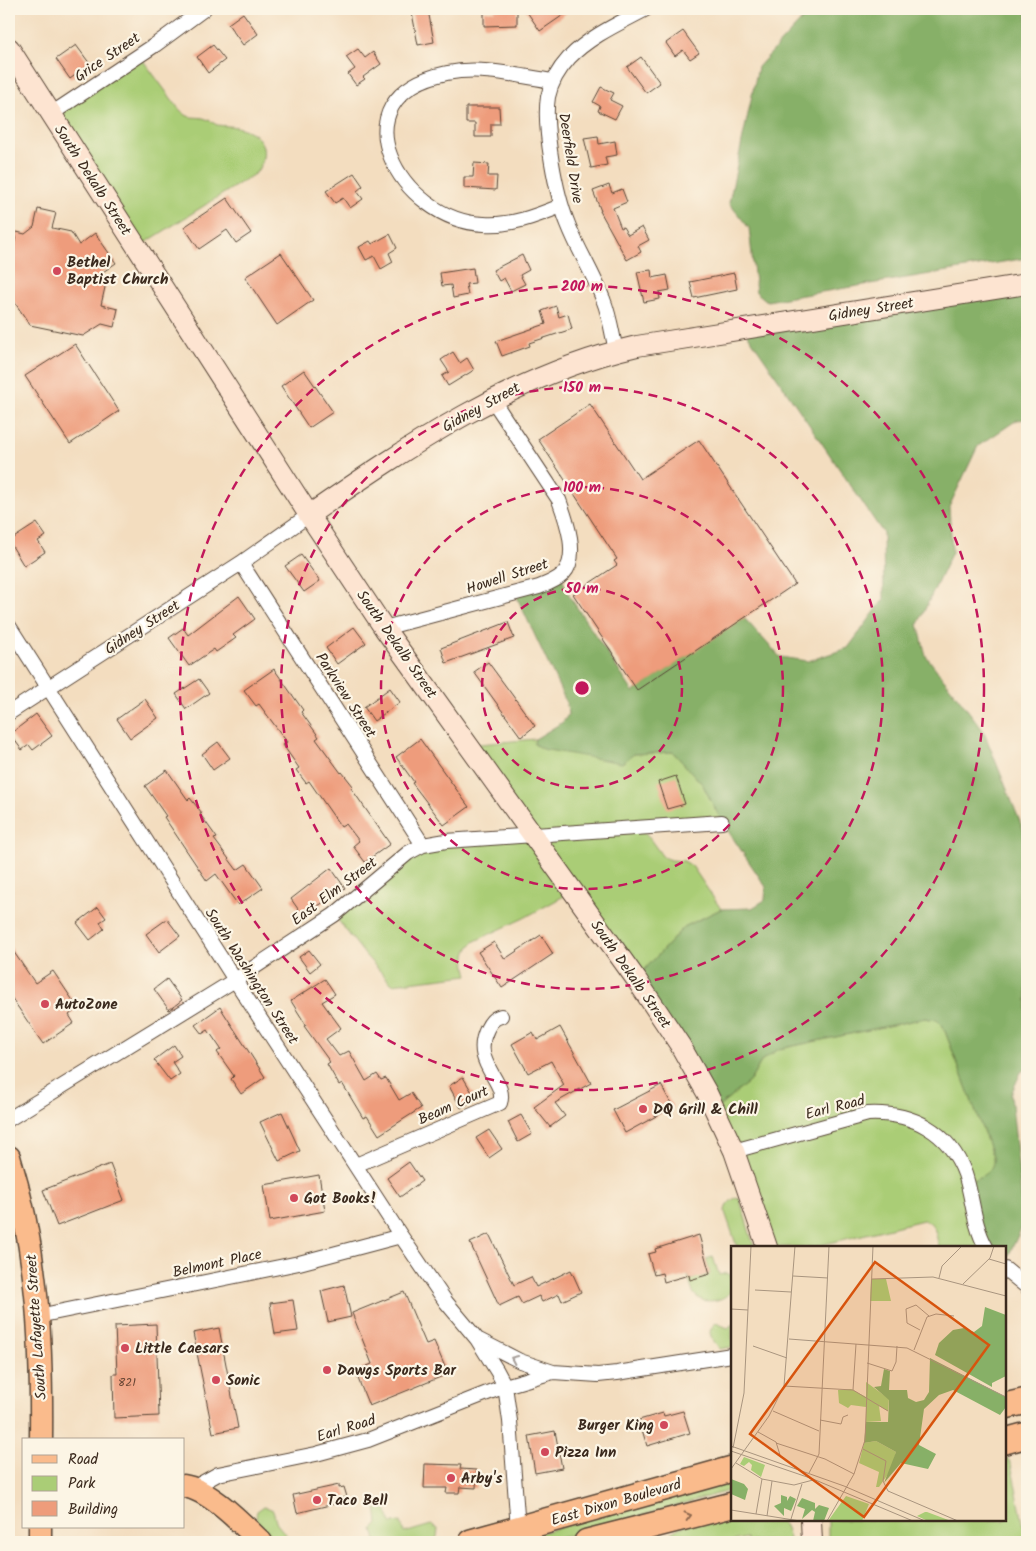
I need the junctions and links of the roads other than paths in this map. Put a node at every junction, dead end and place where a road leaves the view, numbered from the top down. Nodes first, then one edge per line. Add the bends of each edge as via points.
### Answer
1 (204, 9) edge
2 (646, 9) edge
3 (9, 48) edge
4 (553, 81) junction
5 (51, 114) junction
6 (561, 206) junction
7 (1027, 284) edge
8 (616, 351) junction
9 (492, 399) junction
10 (309, 515) junction
11 (241, 563) junction
12 (9, 626) edge
13 (384, 628) junction
14 (49, 687) junction
15 (9, 713) edge
16 (722, 822) dead end
17 (534, 836) junction
18 (423, 845) junction
19 (235, 980) junction
20 (501, 1016) dead end
21 (9, 1119) edge
22 (734, 1151) junction
23 (9, 1157) edge
24 (356, 1165) junction
25 (401, 1236) junction
26 (767, 1246) edge
27 (986, 1246) edge
28 (1006, 1270) edge
29 (1027, 1287) edge
30 (38, 1316) junction
31 (477, 1339) junction
32 (731, 1355) edge
33 (553, 1372) junction
34 (505, 1386) junction
35 (1027, 1401) edge
36 (1006, 1406) edge
37 (1027, 1435) edge
38 (41, 1438) edge
39 (1006, 1440) edge
40 (731, 1469) edge
41 (190, 1488) edge
42 (731, 1505) edge
43 (811, 1521) edge
44 (40, 1528) edge
45 (518, 1529) junction
46 (40, 1542) edge
47 (261, 1542) edge
48 (471, 1542) edge
49 (588, 1542) edge
50 (812, 1542) edge

1 - 5 street, Grice Street
2 - 4 street, Deerfield Drive via 586,43 571,56
3 - 5 main road, South Dekalb Street
4 - 6 street, Deerfield Drive via 548,96 547,120
4 - 6 street via 482,70 447,73 409,90 394,104 384,127 388,152 408,185 442,214 483,224 503,224
5 - 10 main road, South Dekalb Street
6 - 8 street, Deerfield Drive via 603,299
7 - 8 main road, Gidney Street
8 - 9 main road, Gidney Street via 558,370
9 - 10 main road, Gidney Street
9 - 13 street, Howell Street via 559,500 570,539 568,567 561,576 539,587
10 - 11 street, Gidney Street
10 - 13 main road, South Dekalb Street
11 - 14 street, Gidney Street
11 - 18 street, Parkview Street
12 - 14 street, South Washington Street
13 - 17 main road, South Dekalb Street
14 - 15 street, Gidney Street
14 - 19 street, South Washington Street
16 - 17 street, East Elm Street
17 - 18 street, East Elm Street
17 - 22 main road, South Dekalb Street via 680,1045
18 - 19 street, East Elm Street via 408,853 334,915
19 - 21 street, East Elm Street
19 - 24 street, South Washington Street
20 - 24 street, Beam Court via 491,1022 482,1049 483,1058 502,1095 500,1103
22 - 26 main road, South Dekalb Street
22 - 27 street, Earl Road via 868,1114 901,1116 935,1132 958,1159
23 - 30 main road, South Lafayette Street via 30,1244
24 - 25 street, South Washington Street
25 - 30 street, Belmont Place via 299,1262
25 - 31 street, South Washington Street via 446,1302
28 - 29 street
30 - 38 main road, South Lafayette Street
33 -> 31 street, South Washington Street via 520,1361
31 - 34 street, South Washington Street
32 - 33 street via 598,1375
33 - 34 street, Earl Road
34 - 41 street, Earl Road via 368,1440 218,1474
34 - 45 street, South Washington Street
35 - 36 highway
37 - 39 highway
40 - 45 highway, East Dixon Boulevard
41 - 47 main road via 205,1494
49 -> 42 highway, East Dixon Boulevard
43 - 50 main road
44 - 46 main road
45 - 48 highway, East Dixon Boulevard

